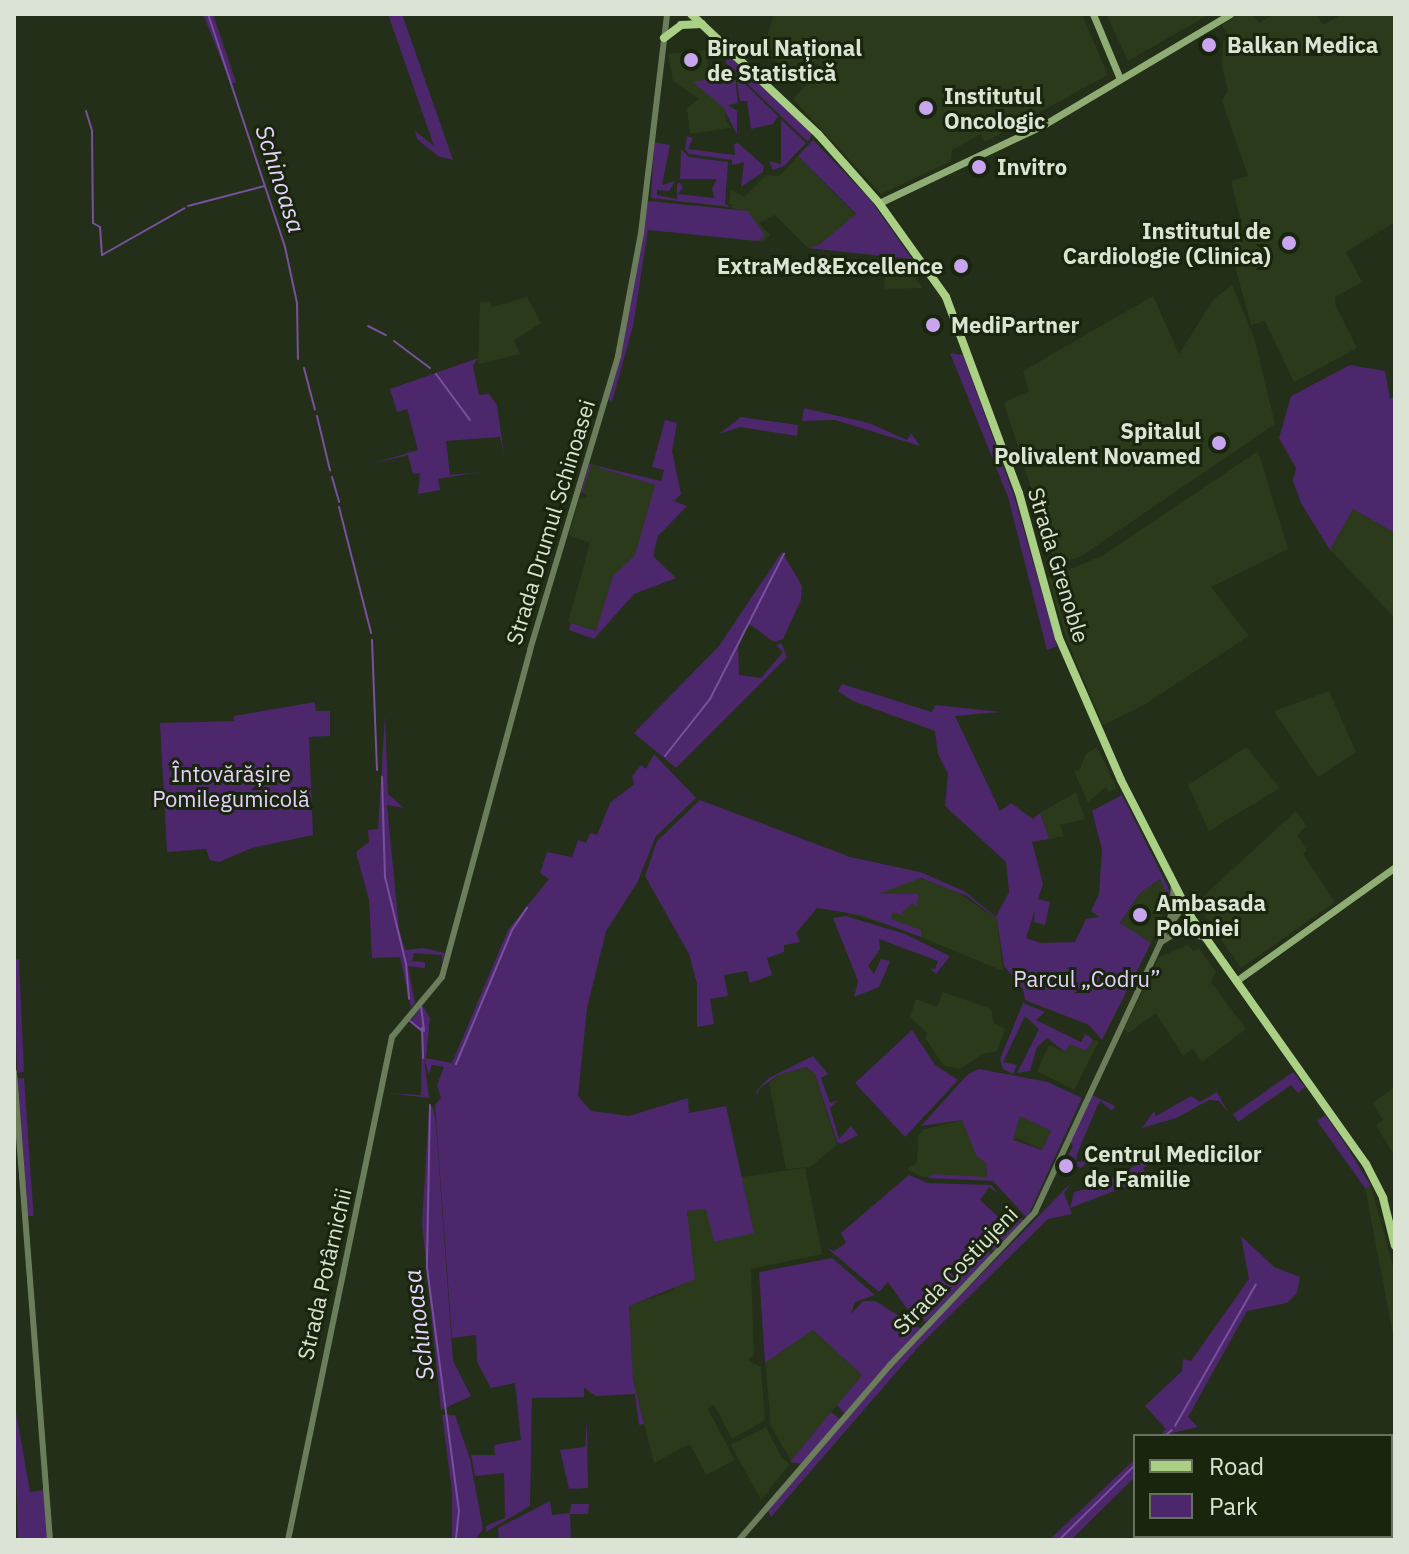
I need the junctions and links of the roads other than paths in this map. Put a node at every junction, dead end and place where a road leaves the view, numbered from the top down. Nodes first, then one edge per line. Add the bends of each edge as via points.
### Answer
1 (667, 14) edge
2 (691, 14) edge
3 (1093, 14) edge
4 (1230, 14) edge
5 (702, 24) junction
6 (664, 38) junction
7 (1120, 79) junction
8 (879, 203) junction
9 (1395, 867) edge
10 (1174, 886) junction
11 (1190, 914) junction
12 (1172, 921) junction
13 (1167, 928) junction
14 (1176, 931) junction
15 (1206, 938) junction
16 (1160, 944) junction
17 (1236, 981) junction
18 (404, 1020) joint
19 (14, 1072) edge
20 (1395, 1246) edge
21 (50, 1540) edge
22 (288, 1540) edge
23 (739, 1540) edge

1 - 6 street, Strada Drumul Schinoasei
2 - 5 main road, Strada Grenoble
3 - 7 main road
4 - 7 main road
5 - 6 main road via 681,25
5 - 8 main road, Strada Grenoble via 801,116
6 - 18 street, Strada Drumul Schinoasei via 641,233 618,356 522,675 442,977
7 - 8 main road via 1026,134
8 - 10 main road, Strada Grenoble via 948,301 1019,493 1062,645
9 - 17 main road
10 - 11 main road, Strada Grenoble
10 - 13 street, Strada Costiujeni
11 - 12 street via 1180,911
11 - 14 street, Strada Costiujeni
11 - 15 main road, Strada Grenoble
12 - 13 street
12 - 14 street
13 - 16 street, Strada Costiujeni
14 - 15 street
14 - 16 street, Strada Costiujeni
15 - 17 main road, Strada Grenoble
16 - 23 street, Strada Costiujeni via 1033,1215 890,1365
17 - 20 main road, Strada Grenoble via 1366,1164 1383,1198
18 - 22 street, Strada Potârnichii via 392,1037
19 - 21 street

